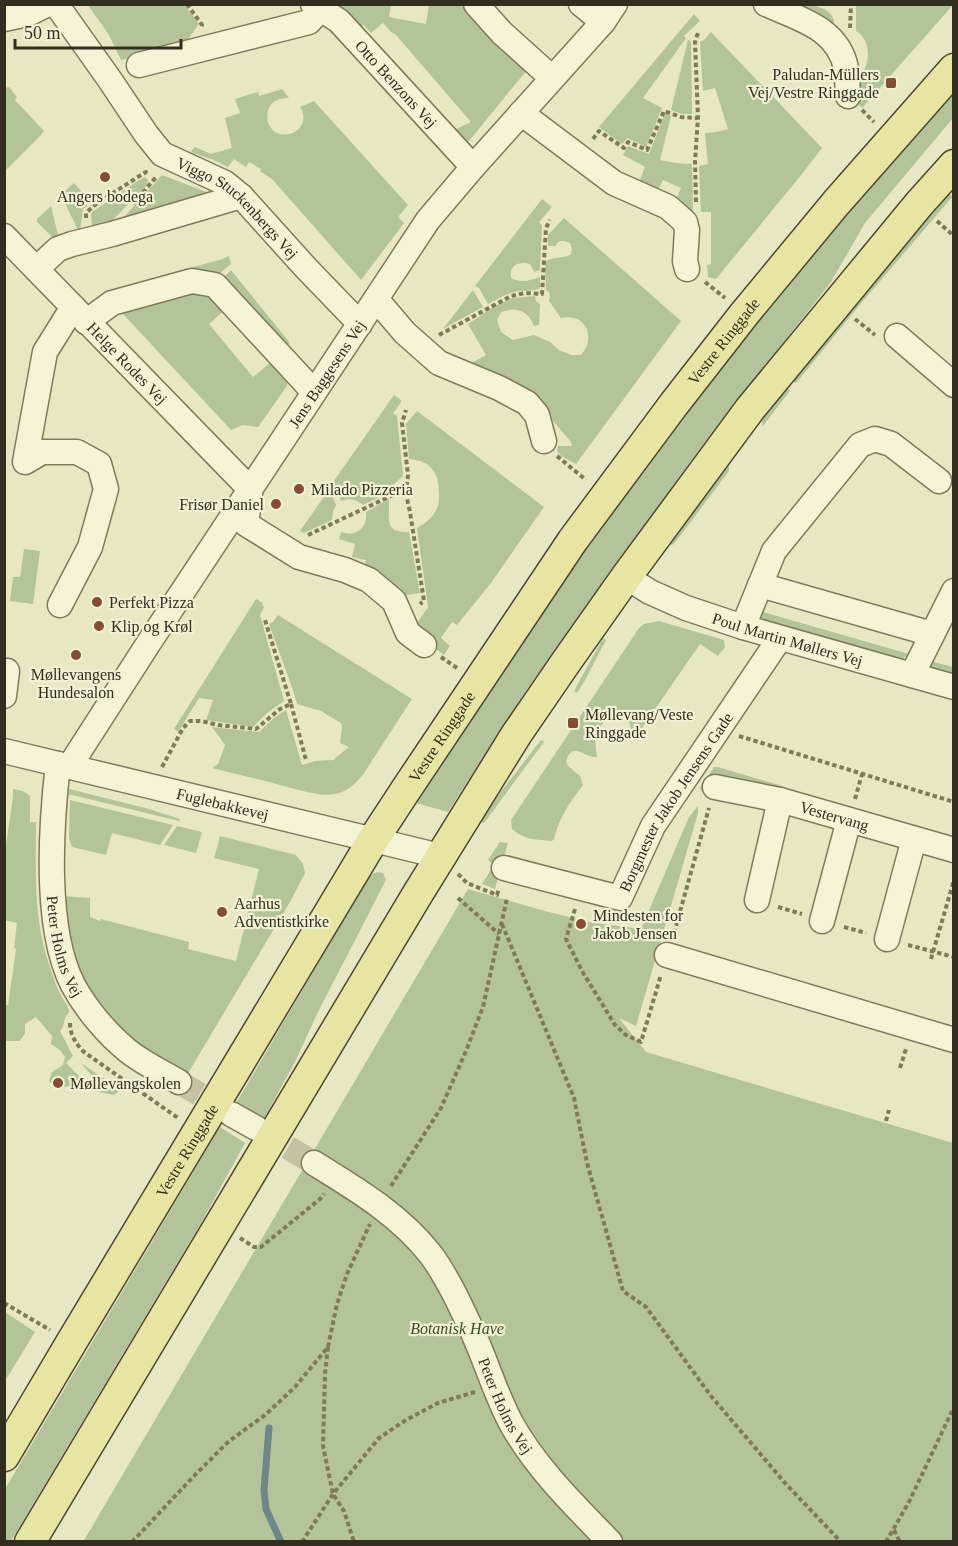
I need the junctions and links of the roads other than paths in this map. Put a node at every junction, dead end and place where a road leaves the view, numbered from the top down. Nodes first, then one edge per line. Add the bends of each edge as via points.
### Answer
1 (48, 4) edge
2 (56, 4) edge
3 (476, 4) edge
4 (581, 4) edge
5 (766, 4) edge
6 (317, 6) edge
7 (609, 13) edge
8 (4, 19) edge
9 (139, 65) dead end
10 (954, 69) edge
11 (552, 78) junction
12 (848, 96) road end
13 (521, 113) junction
14 (954, 165) edge
15 (473, 167) junction
16 (241, 196) junction
17 (4, 236) edge
18 (36, 269) junction
19 (687, 269) road end
20 (376, 299) junction
21 (80, 314) junction
22 (360, 324) junction
23 (897, 336) road end
24 (954, 385) edge
25 (314, 392) junction
26 (544, 441) road end
27 (939, 481) dead end
28 (250, 489) junction
29 (626, 577) junction
30 (760, 585) junction
31 (954, 591) edge
32 (60, 605) dead end
33 (743, 627) junction
34 (932, 634) junction
35 (780, 638) junction
36 (424, 645) road end
37 (7, 671) dead end
38 (912, 675) junction
39 (954, 687) edge
40 (4, 696) edge
41 (4, 751) edge
42 (64, 765) junction
43 (715, 787) road end
44 (780, 800) junction
45 (849, 820) junction
46 (914, 839) junction
47 (373, 840) junction
48 (954, 850) edge
49 (440, 856) junction
50 (504, 868) road end
51 (758, 900) dead end
52 (822, 921) dead end
53 (886, 939) dead end
54 (667, 955) dead end
55 (954, 1040) edge
56 (179, 1082) tunnel mouth
57 (231, 1114) tunnel mouth
58 (256, 1128) tunnel mouth
59 (314, 1162) tunnel mouth
60 (4, 1456) edge
61 (30, 1542) edge
62 (610, 1542) edge

1 - 8 street via 28,14
2 - 16 street, Viggo Stuckenbergs Vej via 162,154 225,183
3 - 11 street
4 - 7 street
5 - 12 street via 823,31 838,46 846,67
6 - 9 street via 309,22
6 - 15 street, Otto Benzons Vej via 339,21
7 - 11 street, Jens Baggesens Vej
10 - 47 main road, Vestre Ringgade via 836,203 674,404 566,550
11 - 13 street, Jens Baggesens Vej
13 - 15 street, Jens Baggesens Vej
13 - 19 street via 614,183 668,207 685,222
14 - 29 main road via 750,409
15 - 20 street, Jens Baggesens Vej via 428,220
16 - 18 street via 58,249
16 - 22 street, Viggo Stuckenbergs Vej
17 - 18 street, Helge Rodes Vej
18 - 21 street, Helge Rodes Vej
20 - 22 street, Jens Baggesens Vej
20 - 26 street via 405,333 439,363 527,403 537,415
21 - 25 street via 192,281 215,285
21 - 28 street, Helge Rodes Vej
21 - 32 street via 45,352 25,462 42,452 77,452 99,464 106,489 90,547
22 - 25 street, Jens Baggesens Vej
23 - 24 street
25 - 28 street, Jens Baggesens Vej
27 - 30 street via 891,444 875,440 860,445 774,551
28 - 36 street via 246,524 299,557 369,580 394,601 408,633
28 - 42 street, Jens Baggesens Vej
29 - 33 street, Poul Martin Møllers Vej via 669,602
29 - 49 main road via 516,735
30 - 33 street
30 - 34 street
31 - 34 street
33 - 35 street, Poul Martin Møllers Vej
34 - 38 street
35 - 38 street, Poul Martin Møllers Vej
35 - 50 street, Borgmester Jakob Jensens Gade via 653,826 620,898
37 - 40 street
38 - 39 street, Poul Martin Møllers Vej
41 - 42 street, Fuglebakkevej
42 - 47 street, Fuglebakkevej
42 - 56 street, Peter Holms Vej via 53,825 55,912 64,962 72,983 95,1018 129,1052
43 - 44 street, Vestervang
44 - 45 street, Vestervang
44 - 51 street
45 - 46 street, Vestervang
45 - 52 street
46 - 48 street, Vestervang
46 - 53 street
47 - 49 street, Fuglebakkevej
47 - 60 main road, Vestre Ringgade
49 - 61 main road
54 - 55 street
57 - 58 street
59 - 62 street, Peter Holms Vej via 380,1205 432,1256 454,1293 494,1386 527,1449

